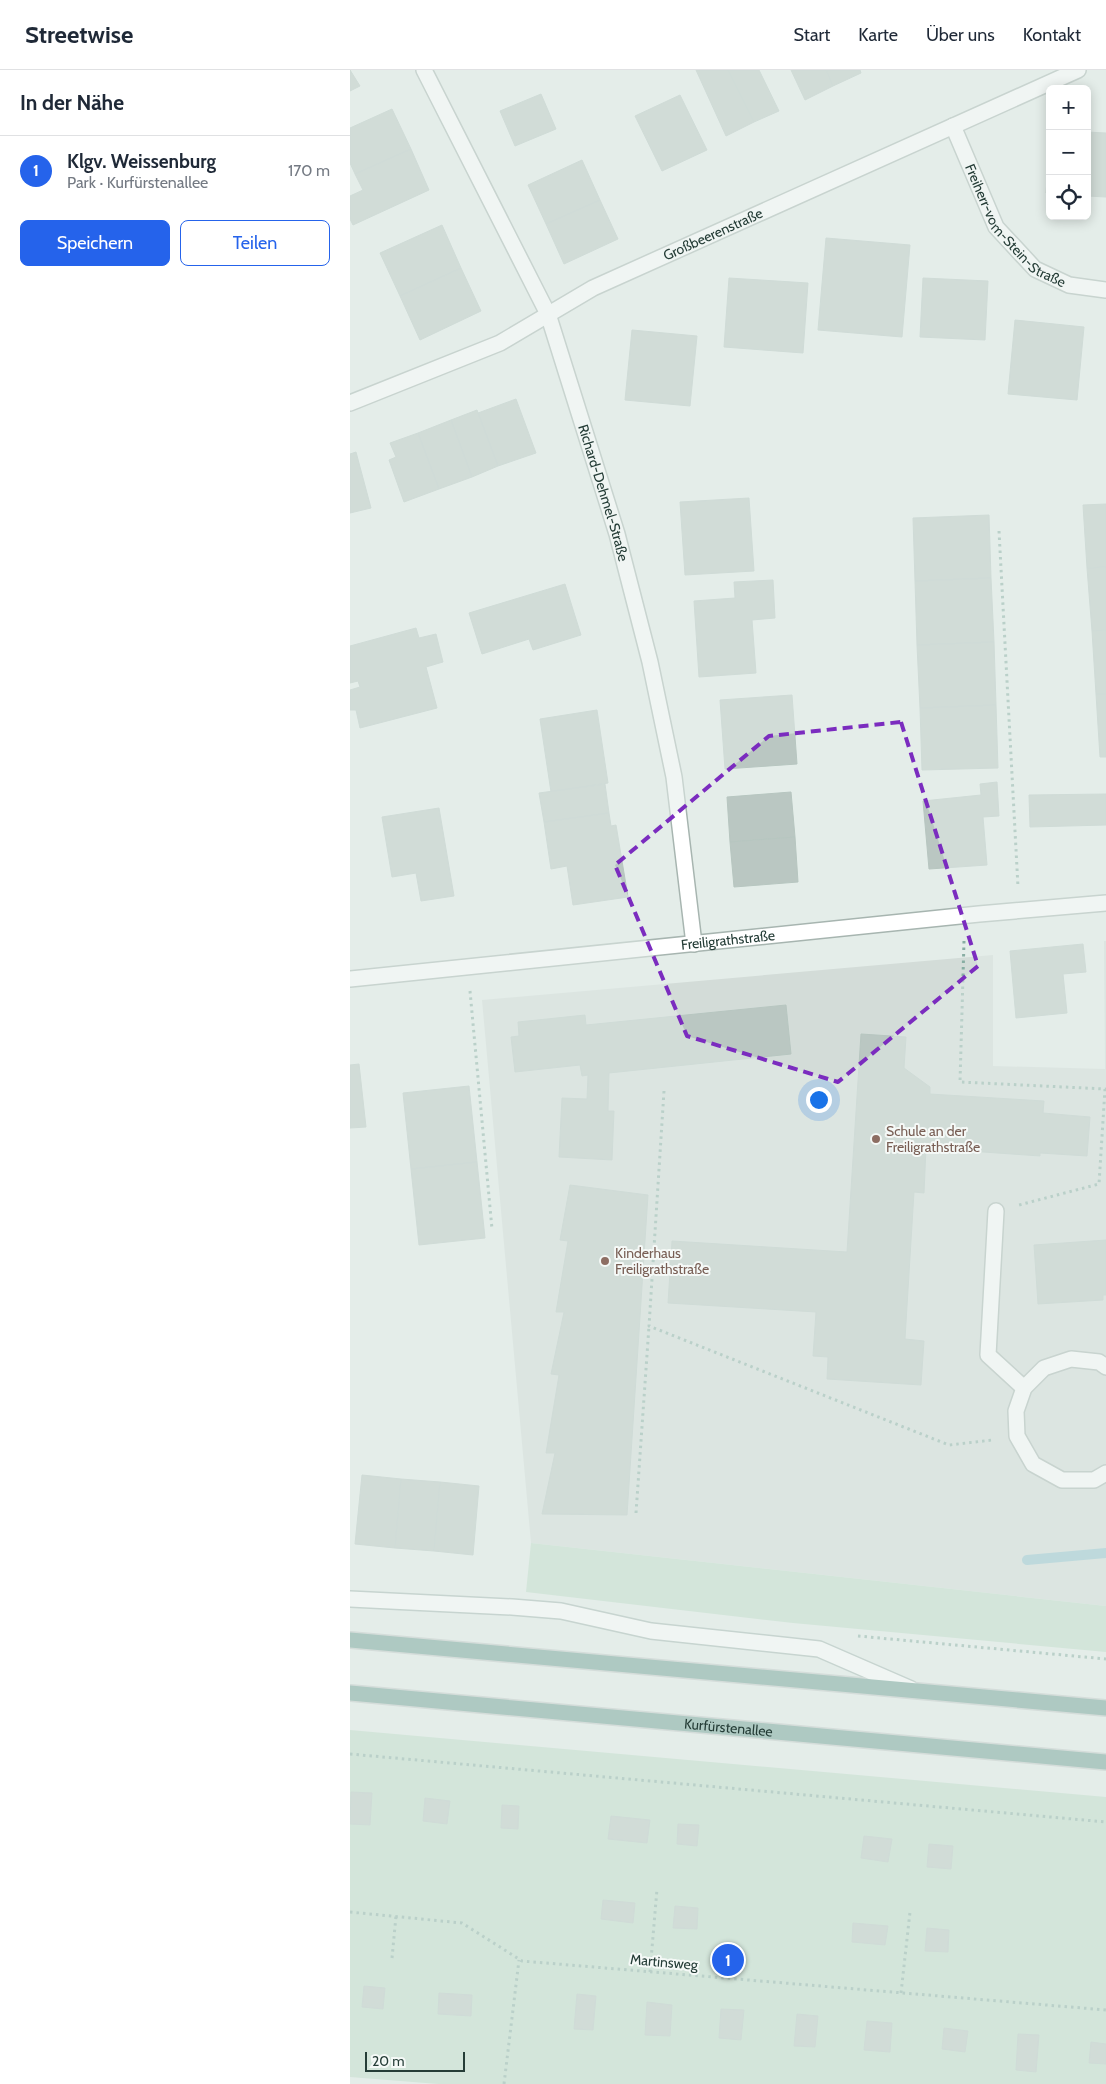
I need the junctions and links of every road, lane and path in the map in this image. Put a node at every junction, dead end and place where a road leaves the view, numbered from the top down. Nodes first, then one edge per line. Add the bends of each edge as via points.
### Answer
1 (424, 70) edge
2 (1078, 70) edge
3 (952, 126) junction
4 (1106, 290) edge
5 (548, 314) junction
6 (350, 403) edge
7 (1000, 531) dead end
8 (1106, 903) edge
9 (1019, 910) junction
10 (965, 915) junction
11 (694, 944) junction
12 (468, 968) junction
13 (350, 979) edge
14 (664, 1091) dead end
15 (996, 1211) joint
16 (492, 1229) dead end
17 (649, 1326) junction
18 (1106, 1367) edge
19 (1024, 1388) junction
20 (1017, 1436) junction
21 (1106, 1473) edge
22 (636, 1513) dead end
23 (350, 1599) edge
24 (350, 1640) edge
25 (912, 1690) junction
26 (350, 1693) edge
27 (1106, 1708) edge
28 (350, 1754) edge
29 (1106, 1762) edge
30 (1106, 1822) edge
31 (656, 1889) dead end
32 (350, 1912) edge
33 (910, 1912) dead end
34 (396, 1916) junction
35 (392, 1958) dead end
36 (520, 1960) junction
37 (650, 1972) junction
38 (901, 1993) junction
39 (1106, 2010) edge
40 (504, 2084) edge

1 - 5 street, Richard-Dehmel-Straße
2 - 3 street, Großbeerenstraße
3 - 4 street, Freiherr-vom-Stein-Straße via 996,226 1035,269 1069,285
3 - 5 street, Großbeerenstraße via 593,288
5 - 6 street, Großbeerenstraße via 500,343
5 - 11 street, Richard-Dehmel-Straße via 617,534 650,662 674,777
7 - 9 path
8 - 9 street, Freiligrathstraße
9 - 10 street, Freiligrathstraße
10 - 11 street, Freiligrathstraße
10 - 15 path via 960,1082 1105,1089 1099,1184
11 - 12 street, Freiligrathstraße
12 - 13 street, Freiligrathstraße
12 - 16 path
14 - 17 path
15 - 19 street via 988,1355
17 - 20 path via 948,1445
17 - 22 path
18 - 19 street via 1099,1362 1071,1359 1044,1368
19 - 20 street via 1016,1411
20 - 21 street via 1033,1464 1062,1480 1094,1480
23 - 25 street via 561,1611 650,1630 819,1649
24 - 25 main road
25 - 27 main road
26 - 29 main road, Kurfürstenallee
28 - 30 path
31 - 37 path
32 - 34 path, Martinsweg
33 - 38 path
34 - 35 path
34 - 36 path, Martinsweg via 462,1923
36 - 37 path, Martinsweg
36 - 40 path
37 - 38 path, Martinsweg
38 - 39 path, Martinsweg

